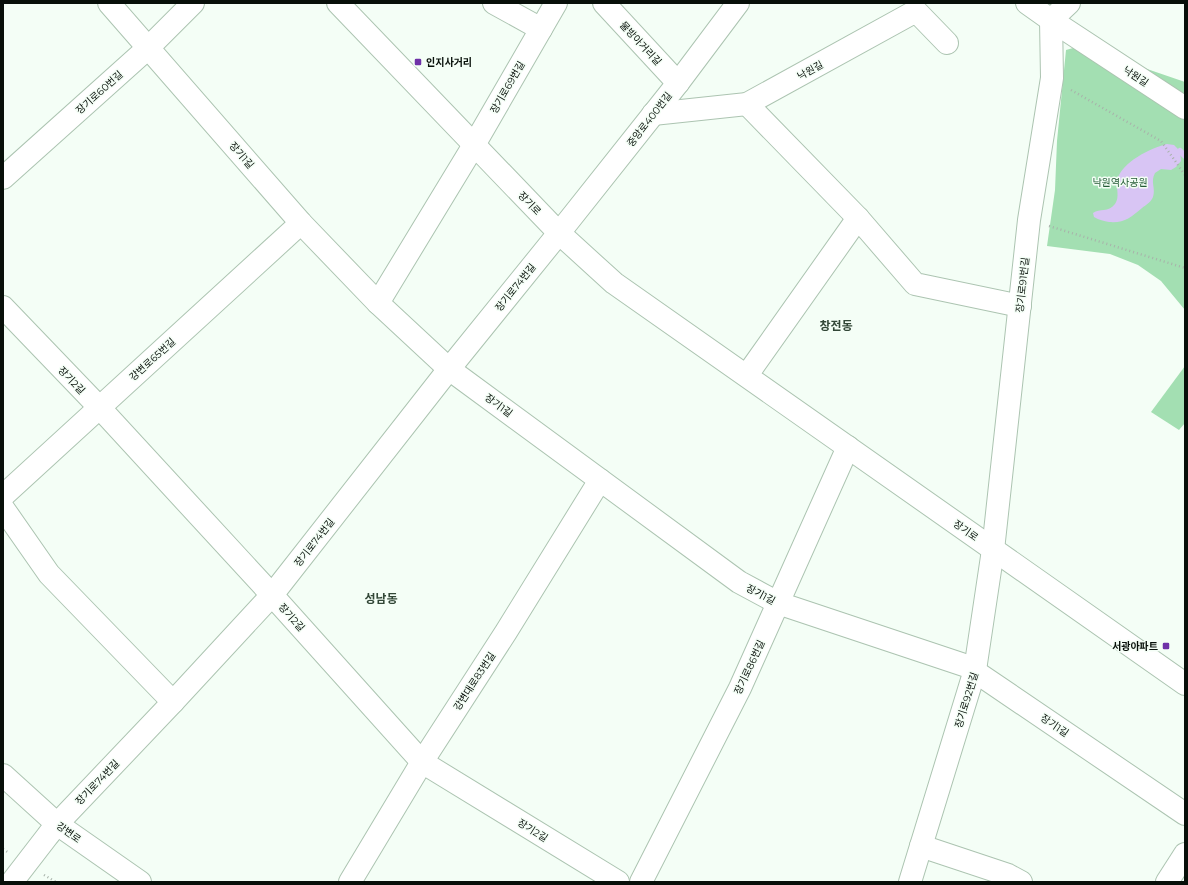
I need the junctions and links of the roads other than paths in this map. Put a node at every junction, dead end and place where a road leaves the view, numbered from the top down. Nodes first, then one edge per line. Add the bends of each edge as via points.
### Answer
1 (109, 3) edge
2 (193, 3) edge
3 (338, 3) edge
4 (494, 3) edge
5 (556, 3) edge
6 (604, 3) edge
7 (738, 3) edge
8 (1028, 3) edge
9 (1069, 3) edge
10 (1051, 20) junction
11 (541, 29) junction
12 (947, 44) dead end
13 (148, 48) junction
14 (678, 83) junction
15 (747, 104) junction
16 (1185, 108) edge
17 (653, 114) junction
18 (474, 145) junction
19 (3, 178) edge
20 (858, 218) junction
21 (301, 223) junction
22 (559, 233) junction
23 (378, 303) junction
24 (1020, 306) junction
25 (3, 307) edge
26 (449, 369) junction
27 (747, 375) junction
28 (99, 407) junction
29 (848, 447) junction
30 (600, 480) junction
31 (3, 496) edge
32 (3, 508) edge
33 (994, 550) junction
34 (272, 595) junction
35 (778, 603) junction
36 (975, 670) junction
37 (1185, 684) edge
38 (173, 702) junction
39 (422, 762) junction
40 (3, 775) edge
41 (1185, 814) edge
42 (53, 829) junction
43 (921, 846) junction
44 (1185, 854) edge
45 (12, 882) edge
46 (140, 882) edge
47 (350, 882) edge
48 (618, 882) edge
49 (641, 882) edge
50 (910, 882) edge
51 (1021, 882) edge
52 (1167, 882) edge

1 - 13 street, 장기1길
2 - 13 street, 장기로60번길
3 - 18 street, 장기로
4 - 11 street
5 - 11 street, 장기로69번길
6 - 14 street, 물방아거리길
7 - 14 street, 중앙로400번길
8 - 10 street, 낙원길
9 - 10 street
10 - 16 street, 낙원길
10 - 24 street, 장기로91번길 via 1052,78 1029,220
11 - 18 street, 장기로69번길
12 - 15 street, 낙원길 via 916,11
13 - 19 street, 장기로60번길
13 - 21 street, 장기1길
14 - 17 street, 중앙로400번길
15 - 17 street, 낙원길
15 - 20 street
17 - 22 street, 중앙로400번길
18 - 22 street, 장기로
18 - 23 street
20 - 24 street via 915,284
20 - 27 street
21 - 23 street, 장기1길
21 - 28 street, 강변로65번길
22 - 26 street, 장기로74번길
22 - 27 street, 장기로 via 614,283
23 - 26 street, 장기1길
24 - 33 street, 장기로91번길
25 - 28 street, 장기2길
26 - 30 street, 장기1길
26 - 34 street, 장기로74번길
27 - 29 street, 장기로
28 - 31 street, 강변로65번길
28 - 34 street, 장기2길
29 - 33 street, 장기로
29 - 35 street, 장기로86번길
30 - 35 street, 장기1길 via 739,582
30 - 39 street, 강변대로83번길
32 - 38 street via 49,574
33 - 36 street, 장기로92번길
33 - 37 street, 장기로
34 - 38 street, 장기로74번길
34 - 39 street, 장기2길
35 - 36 street, 장기1길
35 - 49 street, 장기로86번길 via 740,688
36 - 41 street, 장기1길
36 - 43 street, 장기로92번길
38 - 42 street, 장기로74번길
39 - 47 street, 강변대로83번길
39 - 48 street, 장기2길
40 - 42 street, 강변로
42 - 45 street, 장기로74번길, bridge
42 - 46 street, 강변로
43 - 50 street, 장기로92번길
43 - 51 street via 1008,875
44 - 52 street

